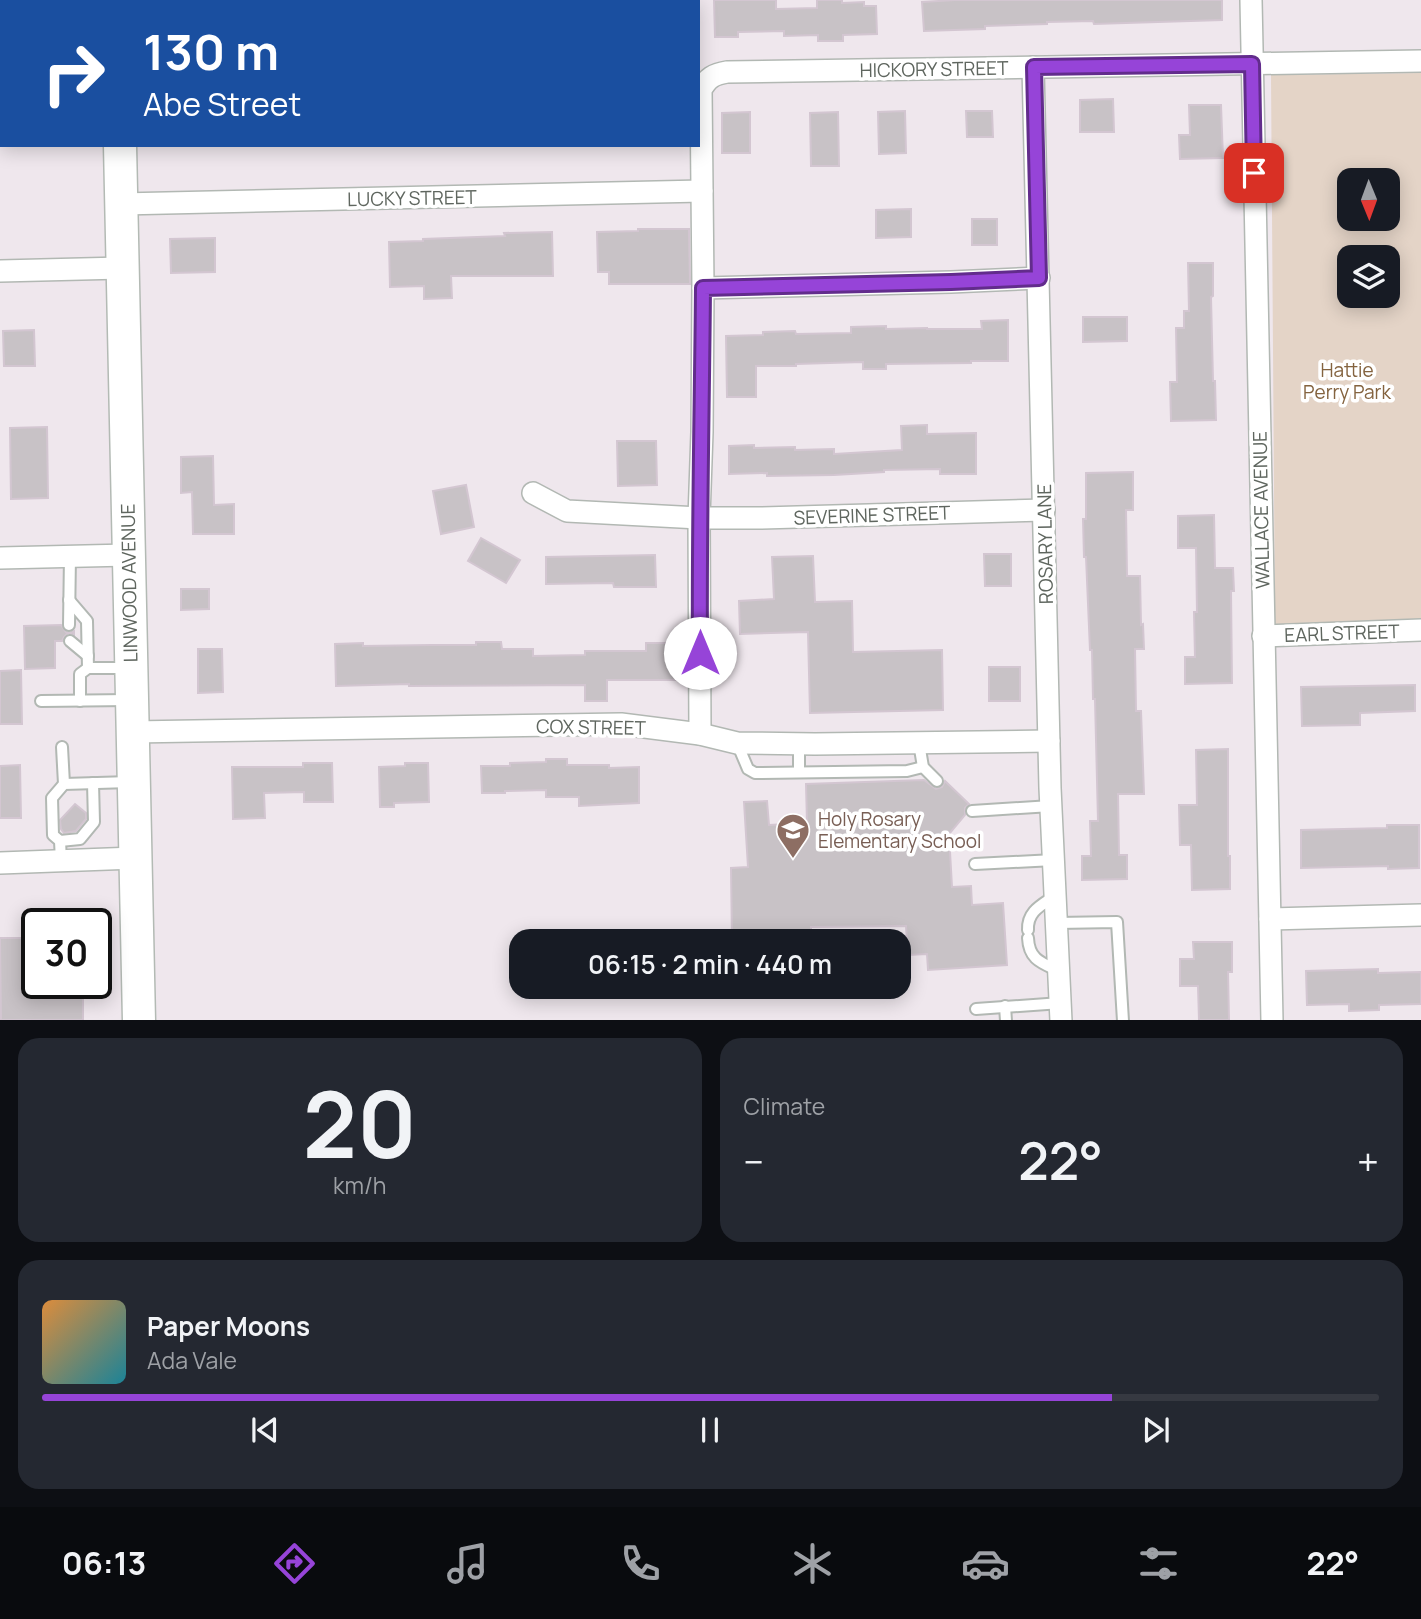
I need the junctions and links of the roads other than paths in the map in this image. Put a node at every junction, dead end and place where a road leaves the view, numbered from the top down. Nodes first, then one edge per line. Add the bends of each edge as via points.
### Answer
1 (1251, 0) edge
2 (1421, 61) edge
3 (1252, 64) junction
4 (1034, 67) junction
5 (120, 147) edge
6 (702, 191) junction
7 (121, 204) junction
8 (122, 268) junction
9 (0, 271) edge
10 (1039, 278) junction
11 (703, 288) junction
12 (533, 493) dead end
13 (1044, 510) junction
14 (699, 518) junction
15 (128, 555) junction
16 (70, 556) junction
17 (0, 558) edge
18 (69, 600) junction
19 (69, 625) dead end
20 (1421, 630) edge
21 (1263, 636) junction
22 (70, 641) dead end
23 (88, 662) junction
24 (130, 668) junction
25 (131, 700) junction
26 (41, 701) dead end
27 (80, 701) junction
28 (132, 732) junction
29 (700, 734) junction
30 (1049, 741) junction
31 (737, 743) junction
32 (919, 743) junction
33 (799, 744) junction
34 (62, 747) dead end
35 (923, 767) junction
36 (799, 772) junction
37 (937, 781) dead end
38 (133, 782) junction
39 (93, 783) junction
40 (64, 784) junction
41 (1051, 806) junction
42 (972, 811) dead end
43 (61, 851) junction
44 (135, 858) junction
45 (1054, 860) junction
46 (0, 863) edge
47 (975, 864) dead end
48 (1056, 895) junction
49 (1421, 915) edge
50 (1270, 919) junction
51 (1057, 923) junction
52 (1060, 971) junction
53 (1005, 1006) junction
54 (975, 1009) dead end
55 (1061, 1012) edge
56 (139, 1020) edge
57 (1006, 1020) edge
58 (1123, 1020) edge
59 (1272, 1020) edge

1 - 3 street, WALLACE AVENUE
2 - 3 street, HICKORY STREET
3 - 4 street, HICKORY STREET
3 - 21 street, WALLACE AVENUE
4 - 6 street, HICKORY STREET via 716,74 701,90
4 - 10 street, ROSARY LANE
5 - 7 main road, LINWOOD AVENUE
6 - 7 street, LUCKY STREET
6 - 11 street
7 - 8 main road, LINWOOD AVENUE
8 - 9 street
8 - 15 main road, LINWOOD AVENUE
10 - 11 street
10 - 13 street, ROSARY LANE
11 - 14 street
12 - 14 street, SEVERINE STREET via 567,511
13 - 14 street, SEVERINE STREET
13 - 30 street, ROSARY LANE
14 - 29 street
15 - 16 street
15 - 24 main road, LINWOOD AVENUE
16 - 17 street
16 - 18 lane
18 - 19 lane
18 - 23 lane via 87,621
20 - 21 street, EARL STREET
21 - 50 street, WALLACE AVENUE
22 - 23 lane
23 - 24 lane
23 - 27 lane via 80,674
24 - 25 main road, LINWOOD AVENUE
25 - 27 lane
25 - 28 main road, LINWOOD AVENUE
26 - 27 lane
28 - 29 street, COX STREET via 621,724
28 - 38 main road, LINWOOD AVENUE
29 - 31 street, COX STREET
30 - 32 street, COX STREET
30 - 41 street, ROSARY LANE
31 - 33 street, COX STREET
31 - 36 lane via 748,769 755,773
32 - 33 street, COX STREET
32 - 35 lane
33 - 36 lane
34 - 40 lane
35 - 36 lane
35 - 37 lane
38 - 39 lane
38 - 44 main road, LINWOOD AVENUE
39 - 40 lane
39 - 43 lane via 94,822 80,839
40 - 43 lane via 52,798 53,835
41 - 42 lane
41 - 45 street, ROSARY LANE
43 - 44 street
43 - 46 street
44 - 56 main road, LINWOOD AVENUE
45 - 47 lane
45 - 48 street, ROSARY LANE
48 - 51 street, ROSARY LANE
48 - 52 lane via 1032,912 1027,922 1031,954
49 - 50 street
50 - 59 street, WALLACE AVENUE
51 - 52 street, ROSARY LANE
51 - 58 lane via 1118,922
52 - 55 street, ROSARY LANE
53 - 54 lane
53 - 55 lane
53 - 57 lane

